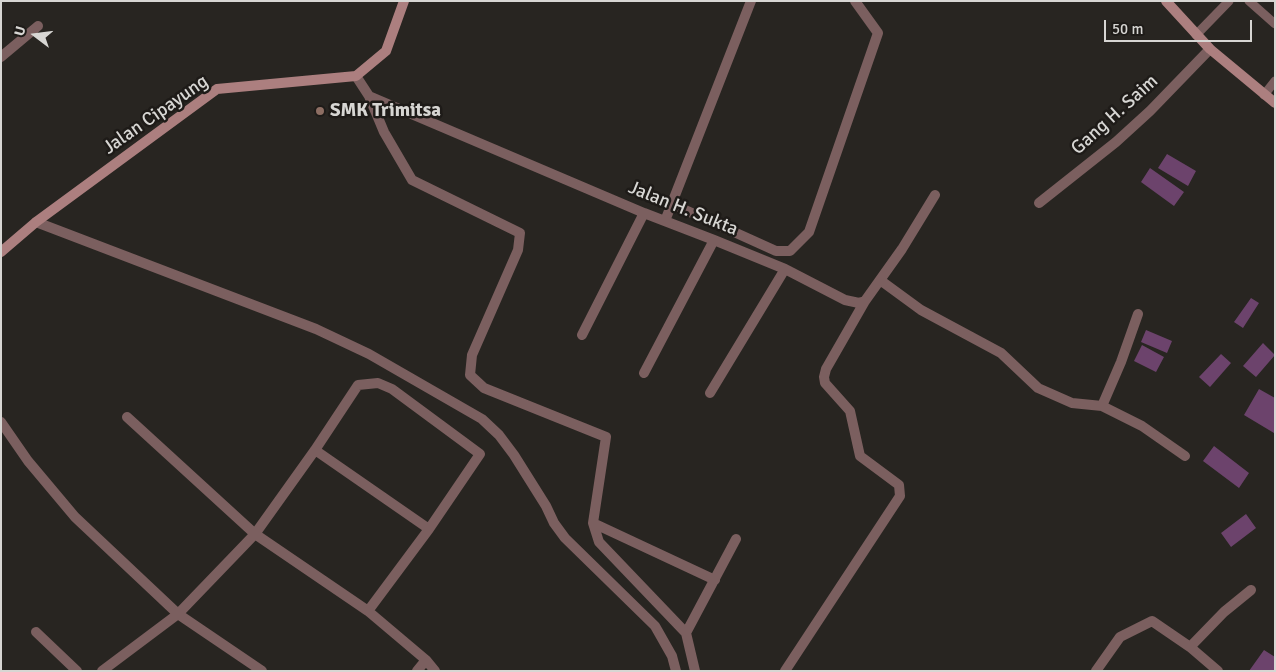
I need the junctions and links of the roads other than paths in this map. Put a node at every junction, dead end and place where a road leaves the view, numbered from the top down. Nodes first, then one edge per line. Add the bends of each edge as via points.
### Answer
1 (404, 1) edge
2 (751, 1) edge
3 (855, 1) edge
4 (1166, 1) edge
5 (1229, 1) edge
6 (1249, 1) edge
7 (1275, 24) edge
8 (38, 26) dead end
9 (1196, 35) junction
10 (1210, 49) junction
11 (1, 57) edge
12 (356, 76) junction
13 (1275, 81) edge
14 (1264, 95) junction
15 (369, 96) junction
16 (1275, 103) edge
17 (935, 195) dead end
18 (1039, 202) dead end
19 (672, 204) junction
20 (644, 213) junction
21 (666, 221) junction
22 (36, 222) junction
23 (714, 240) junction
24 (1, 252) edge
25 (785, 269) junction
26 (880, 280) junction
27 (865, 301) junction
28 (1138, 314) dead end
29 (582, 335) dead end
30 (644, 373) dead end
31 (710, 393) dead end
32 (1102, 406) junction
33 (127, 417) dead end
34 (1, 422) edge
35 (315, 450) junction
36 (1185, 456) dead end
37 (593, 523) junction
38 (429, 528) junction
39 (255, 534) junction
40 (736, 539) dead end
41 (715, 580) junction
42 (1251, 590) dead end
43 (368, 610) junction
44 (178, 614) junction
45 (36, 632) dead end
46 (686, 633) junction
47 (1190, 647) junction
48 (426, 660) junction
49 (77, 671) edge
50 (102, 671) edge
51 (262, 671) edge
52 (417, 671) edge
53 (435, 671) edge
54 (676, 671) edge
55 (695, 671) edge
56 (785, 671) edge
57 (1096, 671) edge
58 (1218, 671) edge

1 - 12 main road via 386,51
2 - 19 street
3 - 19 street via 878,32 809,232 790,251 776,252
4 - 9 main road
5 - 9 lane
6 - 7 lane
8 - 11 street
9 - 10 main road
10 - 14 main road
10 - 18 street, Gang H. Saim via 1116,142
12 - 15 street
12 - 22 main road, Jalan Cipayung via 218,89
13 - 14 lane
14 - 16 main road
15 - 20 street, Jalan H. Sukta
15 - 37 street via 384,132 412,180 520,233 518,250 472,355 470,375 484,388 606,437
17 - 26 street
19 - 21 street
20 - 21 street, Jalan H. Sukta
20 - 29 street
21 - 23 street, Jalan H. Sukta
22 - 24 main road, Jalan Cipayung
22 - 54 street via 316,329 369,354 482,419 514,454 565,538 655,626 672,656
23 - 25 street, Jalan H. Sukta
23 - 30 street
25 - 27 street, Jalan H. Sukta via 845,300 859,304
25 - 31 street
26 - 27 street
26 - 32 street via 921,310 1001,353 1038,388 1072,403
27 - 56 street via 826,370 825,383 850,411 860,456 899,485 900,496
28 - 32 street via 1122,362
32 - 36 street via 1142,426
33 - 39 street
34 - 44 street via 28,462 75,517
35 - 38 street
35 - 38 street via 358,385 378,383 392,390 480,454
35 - 39 street
37 - 41 street
37 - 46 street via 599,542
38 - 43 street
39 - 43 street
39 - 44 street
40 - 41 street
41 - 46 street
42 - 47 street
43 - 48 street
44 - 50 street
44 - 51 street
45 - 49 street
46 - 55 street
47 - 57 street via 1152,621 1120,637
47 - 58 street
48 - 52 street
48 - 53 street

